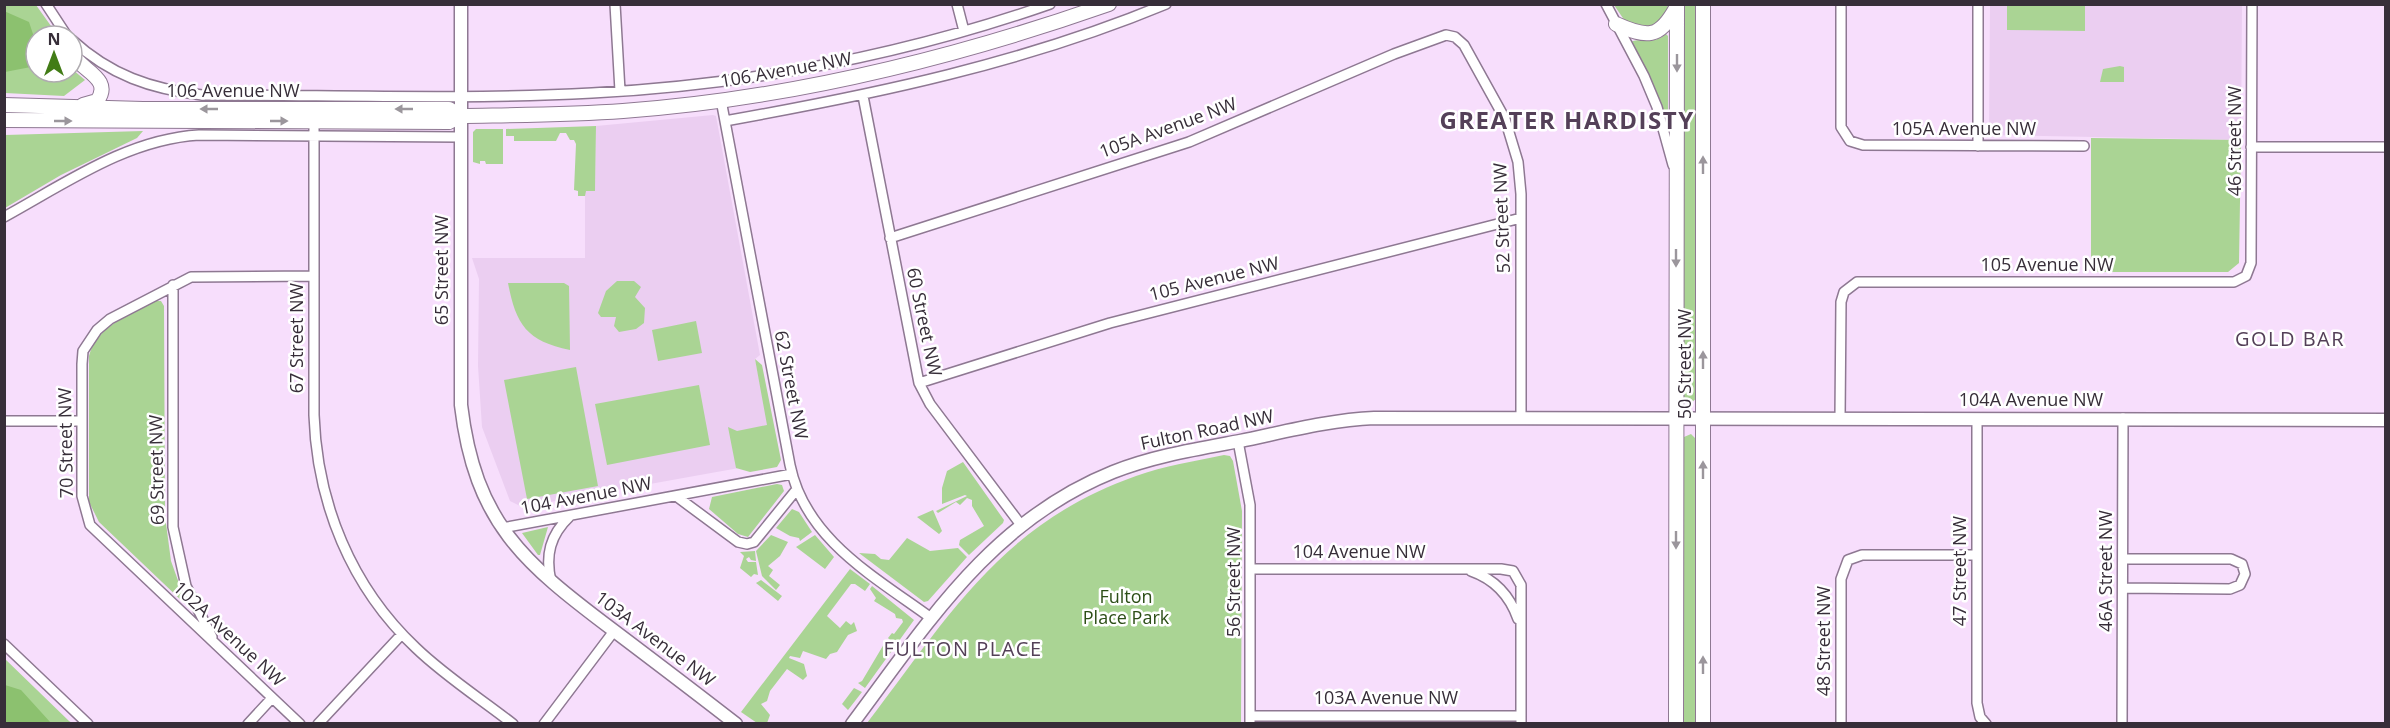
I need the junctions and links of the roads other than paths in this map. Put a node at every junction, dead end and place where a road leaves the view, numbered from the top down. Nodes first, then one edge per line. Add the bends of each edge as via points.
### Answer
1 (46, 4) edge
2 (461, 4) edge
3 (615, 4) edge
4 (957, 4) edge
5 (1050, 4) edge
6 (1109, 4) edge
7 (1166, 4) edge
8 (1606, 4) edge
9 (1703, 4) edge
10 (1841, 4) edge
11 (1978, 4) edge
12 (2252, 4) edge
13 (1677, 5) edge
14 (59, 24) edge
15 (1616, 24) junction
16 (964, 31) junction
17 (1451, 36) joint
18 (84, 49) edge
19 (84, 65) edge
20 (620, 91) junction
21 (460, 96) junction
22 (863, 96) junction
23 (721, 100) junction
24 (4, 105) edge
25 (76, 107) junction
26 (314, 108) junction
27 (460, 116) junction
28 (4, 120) edge
29 (725, 121) junction
30 (314, 136) junction
31 (460, 137) junction
32 (1978, 146) junction
33 (2084, 146) dead end
34 (2251, 147) junction
35 (2385, 147) edge
36 (1676, 179) junction
37 (4, 217) edge
38 (1521, 218) junction
39 (890, 238) junction
40 (314, 276) junction
41 (2246, 276) joint
42 (173, 285) junction
43 (919, 383) junction
44 (1521, 418) junction
45 (1676, 418) junction
46 (1703, 418) junction
47 (1840, 418) junction
48 (2123, 418) junction
49 (1977, 419) junction
50 (2385, 420) edge
51 (4, 421) edge
52 (82, 421) junction
53 (1238, 441) junction
54 (792, 474) junction
55 (797, 489) junction
56 (676, 496) junction
57 (570, 516) junction
58 (1021, 525) junction
59 (502, 528) junction
60 (1977, 555) junction
61 (2123, 559) junction
62 (135, 569) joint
63 (1251, 569) junction
64 (1466, 569) junction
65 (552, 584) junction
66 (2123, 588) junction
67 (931, 618) junction
68 (614, 631) junction
69 (1521, 631) junction
70 (402, 634) junction
71 (4, 644) edge
72 (218, 646) junction
73 (272, 698) junction
74 (1250, 720) edge
75 (1521, 720) edge
76 (88, 723) edge
77 (248, 723) edge
78 (300, 723) edge
79 (318, 723) edge
80 (513, 723) edge
81 (544, 723) edge
82 (736, 723) edge
83 (852, 723) edge
84 (1676, 723) edge
85 (1703, 723) edge
86 (1841, 723) edge
87 (1985, 723) edge
88 (2122, 723) edge

1 - 14 street
2 - 21 street, 65 Street NW
3 - 20 street
4 - 16 street
5 - 16 street, 106 Avenue NW
6 - 23 main road, 106 Avenue NW via 927,60
7 - 22 street via 1009,60
8 - 15 street
46 -> 9 main road, 50 Street NW
10 - 32 street, 105A Avenue NW via 1841,127 1846,138 1863,145
11 - 32 street
12 - 34 street, 46 Street NW
13 - 15 main road via 1669,21 1652,33 1638,34
13 -> 36 main road, 50 Street NW
15 - 36 street via 1657,107
16 - 20 street, 106 Avenue NW via 795,69
17 - 38 street, 52 Street NW via 1464,45 1509,129 1520,172
17 - 39 street, 105A Avenue NW via 1405,50 1189,142
18 - 26 street, 106 Avenue NW via 111,70 151,86
19 - 25 main road via 96,77 102,91 97,101
20 - 21 street, 106 Avenue NW
21 - 26 street, 106 Avenue NW
21 - 27 street, 65 Street NW
22 - 29 street
22 - 39 street, 60 Street NW
23 - 27 main road, 106 Avenue NW via 605,112
23 - 29 street, 62 Street NW
24 - 25 main road, 106 Avenue NW
26 -> 25 main road, 106 Avenue NW
26 - 27 main road, 106 Avenue NW via 449,122
28 -> 26 main road, 106 Avenue NW
26 - 30 street, 67 Street NW
27 - 31 street, 65 Street NW
29 - 54 street, 62 Street NW
30 - 31 street
30 - 37 street via 199,135 153,142 108,160
30 - 40 street, 67 Street NW
31 - 59 street, 65 Street NW via 461,405 476,474
32 - 33 street, 105A Avenue NW
34 - 35 street
34 - 41 street, 46 Street NW via 2251,263
36 -> 45 main road, 50 Street NW
38 - 43 street, 105 Avenue NW via 1110,323
38 - 44 street, 52 Street NW
39 - 43 street, 60 Street NW
40 - 42 street via 197,276
40 - 70 street, 67 Street NW via 314,415 318,460 332,517 357,573
41 - 47 street, 105 Avenue NW via 2234,282 1863,282 1848,288 1841,302
42 - 52 street, 70 Street NW via 110,319 92,335 82,357
42 - 72 street, 69 Street NW via 174,537 186,586
43 - 58 street, 60 Street NW via 930,404
44 - 45 street, Fulton Road NW
44 - 53 street, Fulton Road NW via 1355,419
45 - 46 street, 104A Avenue NW
45 -> 84 main road, 50 Street NW
46 - 47 street, 104A Avenue NW
85 -> 46 main road, 50 Street NW
47 - 49 street, 104A Avenue NW
48 - 49 street, 104A Avenue NW
48 - 50 street, 104A Avenue NW
48 - 61 street, 46A Street NW
49 - 60 street, 47 Street NW
51 - 52 street
52 - 62 street, 70 Street NW via 84,512 95,530
53 - 58 street, Fulton Road NW via 1164,456 1112,472 1071,492
53 - 63 street, 56 Street NW via 1250,495
54 - 55 street, 62 Street NW
54 - 56 street, 104 Avenue NW
55 - 56 street, 104 Avenue NW via 754,542 747,544 738,542
55 - 67 street, 62 Street NW via 815,523 831,542
56 - 57 street, 104 Avenue NW
57 - 59 street, 104 Avenue NW
57 - 65 street via 556,530 549,549
58 - 67 street, Fulton Road NW via 980,560
59 - 65 street, 103A Avenue NW via 528,562
60 - 86 street, 48 Street NW via 1862,555 1848,560 1841,579
60 - 87 street, 47 Street NW via 1977,704
61 - 66 street, 46A Street NW
61 - 66 street via 2230,559 2241,564 2245,574 2240,585 2230,589
62 - 72 street, 102A Avenue NW
63 - 64 street, 104 Avenue NW
63 - 74 street, 56 Street NW
64 - 69 street, 104 Avenue NW via 1487,578 1501,590 1515,611
64 - 69 street, 104 Avenue NW via 1501,569 1516,574 1521,585
65 - 68 street, 103A Avenue NW
66 - 88 street, 46A Street NW
67 - 83 street, Fulton Road NW
68 - 81 street
68 - 82 street, 103A Avenue NW
69 - 75 street
70 - 79 street
70 - 80 street, 67 Street NW
71 - 76 street
72 - 73 street, 102A Avenue NW
73 - 77 street
73 - 78 street, 102A Avenue NW
74 - 75 street, 103A Avenue NW

